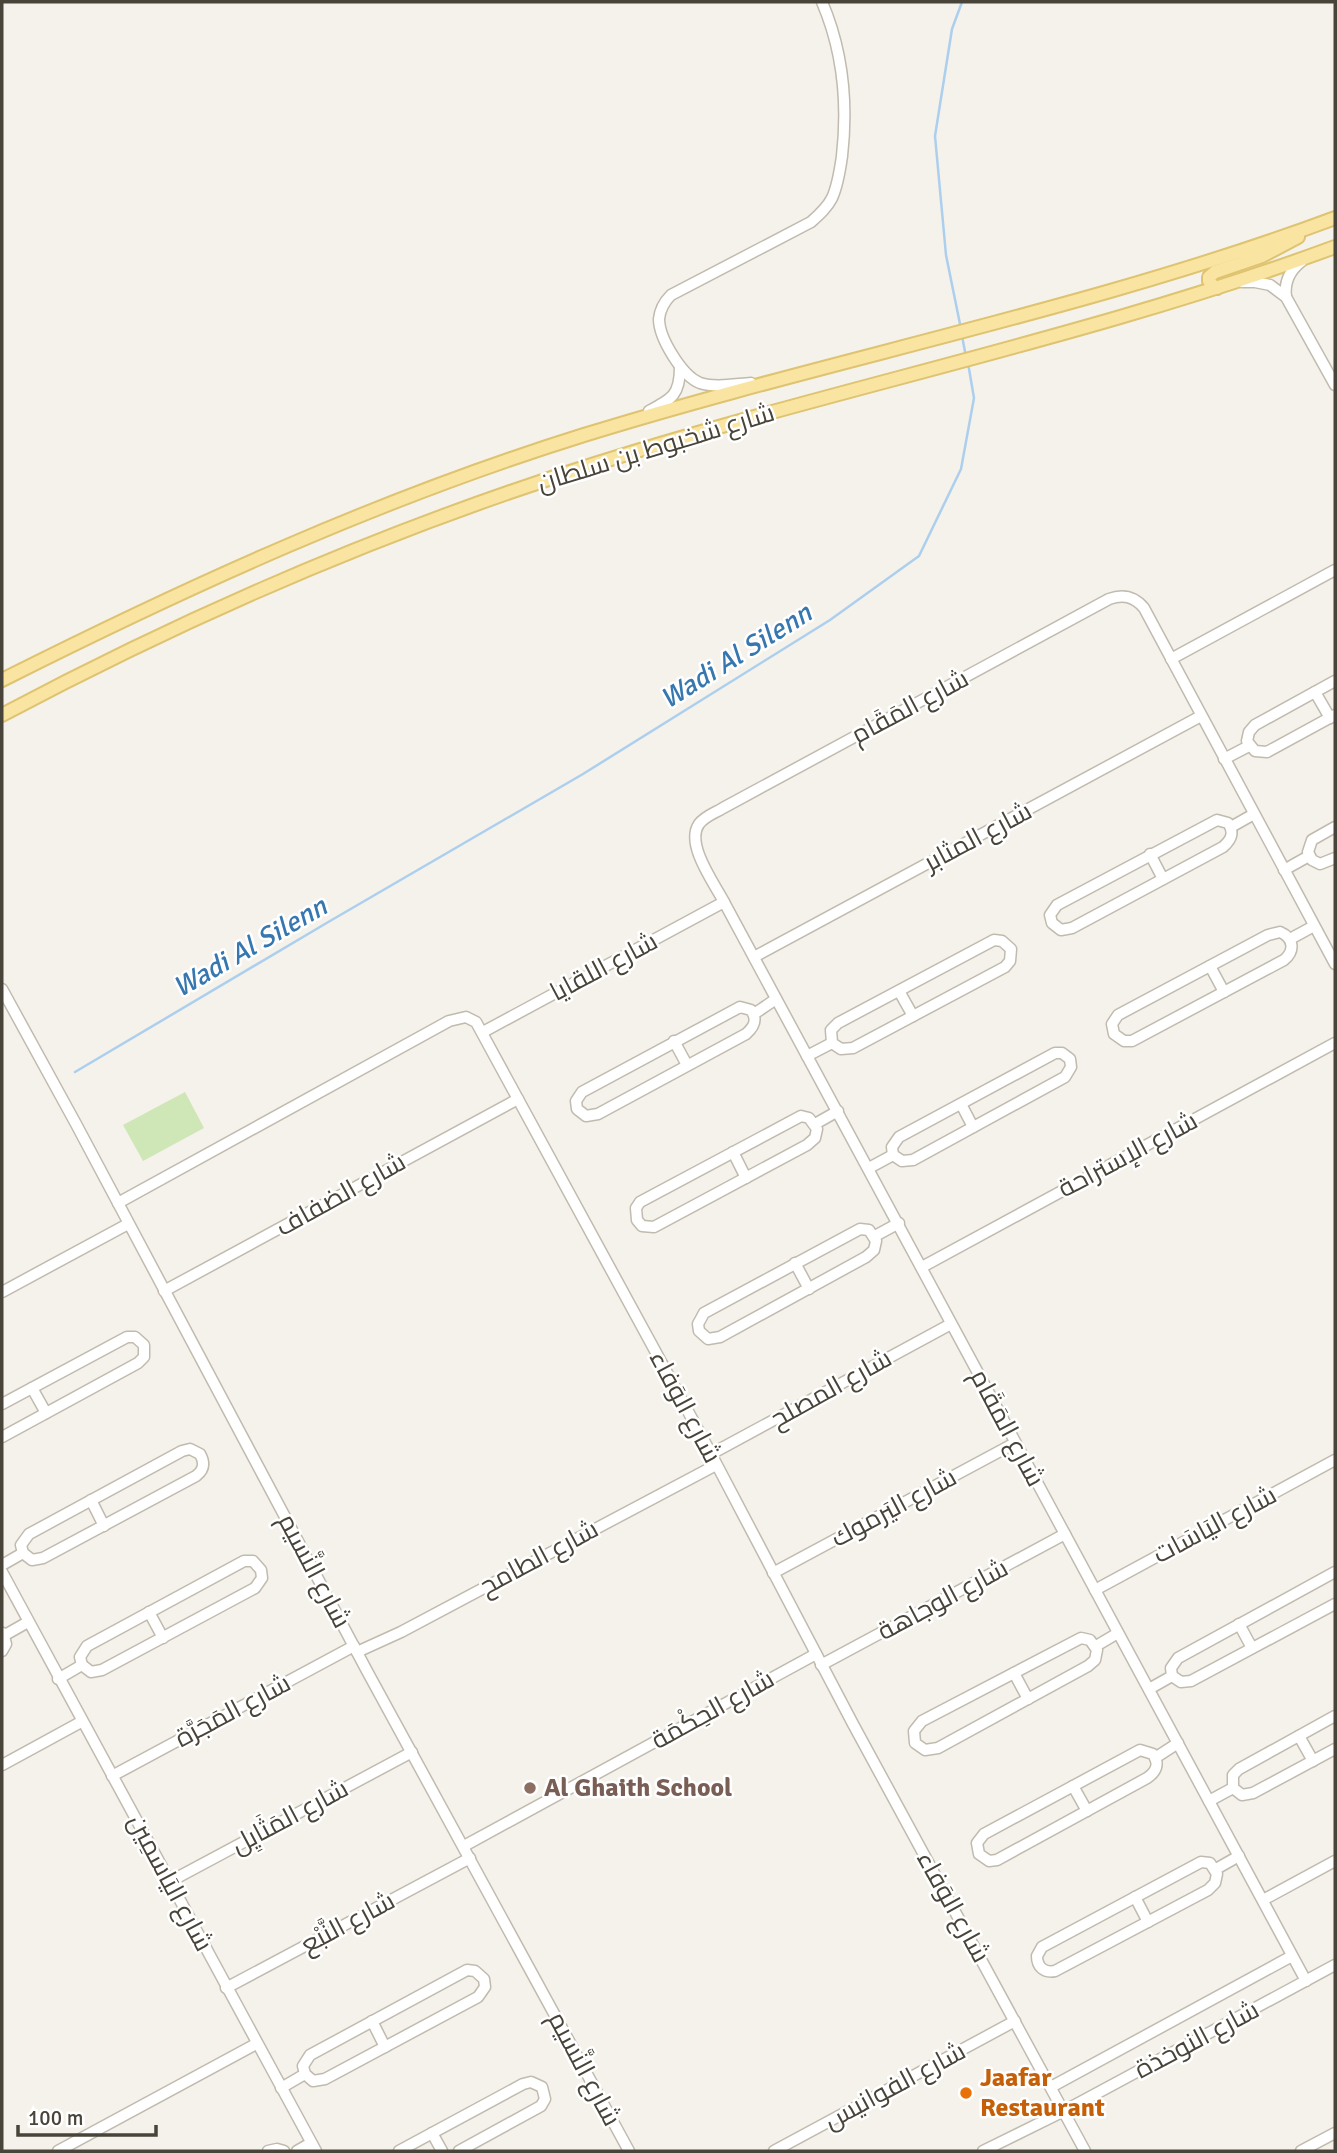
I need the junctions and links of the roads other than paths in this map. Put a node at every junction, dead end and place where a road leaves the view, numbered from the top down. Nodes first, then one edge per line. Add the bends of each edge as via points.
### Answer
1 (822, 2) edge
2 (1335, 218) edge
3 (1313, 226) junction
4 (1335, 247) edge
5 (1310, 256) junction
6 (1223, 286) junction
7 (1286, 297) junction
8 (680, 367) junction
9 (769, 382) junction
10 (1335, 385) edge
11 (629, 422) junction
12 (1335, 570) edge
13 (1171, 659) junction
14 (2, 680) edge
15 (1335, 681) edge
16 (1315, 692) junction
17 (2, 715) edge
18 (1201, 716) junction
19 (1333, 717) edge
20 (1249, 746) junction
21 (1224, 759) junction
22 (1254, 814) junction
23 (1231, 827) junction
24 (1335, 827) edge
25 (1150, 855) junction
26 (1309, 856) junction
27 (1335, 858) edge
28 (1284, 870) junction
29 (1163, 879) junction
30 (724, 902) junction
31 (1314, 926) junction
32 (1290, 939) junction
33 (754, 957) junction
34 (1335, 964) edge
35 (1210, 966) junction
36 (2, 989) edge
37 (899, 990) junction
38 (1224, 992) junction
39 (776, 999) junction
40 (754, 1014) junction
41 (913, 1016) junction
42 (483, 1032) junction
43 (674, 1041) junction
44 (832, 1043) junction
45 (1335, 1043) edge
46 (807, 1056) junction
47 (687, 1065) junction
48 (518, 1099) junction
49 (961, 1104) junction
50 (838, 1111) junction
51 (816, 1124) junction
52 (974, 1127) junction
53 (733, 1152) junction
54 (893, 1155) junction
55 (869, 1168) junction
56 (746, 1178) junction
57 (118, 1203) junction
58 (899, 1223) junction
59 (128, 1224) junction
60 (875, 1236) junction
61 (796, 1263) junction
62 (922, 1266) junction
63 (809, 1289) junction
64 (164, 1291) junction
65 (2, 1292) edge
66 (951, 1324) junction
67 (32, 1388) junction
68 (2, 1405) edge
69 (46, 1413) junction
70 (2, 1437) edge
71 (1015, 1443) junction
72 (713, 1460) junction
73 (1335, 1461) edge
74 (91, 1500) junction
75 (104, 1526) junction
76 (1065, 1534) junction
77 (23, 1553) junction
78 (2, 1565) edge
79 (2, 1572) edge
80 (1335, 1572) edge
81 (773, 1573) junction
82 (1095, 1590) junction
83 (1335, 1604) edge
84 (149, 1612) junction
85 (27, 1622) junction
86 (1239, 1624) junction
87 (3, 1633) edge
88 (1118, 1633) junction
89 (163, 1637) junction
90 (1096, 1646) junction
91 (1252, 1648) junction
92 (2, 1651) edge
93 (357, 1652) junction
94 (816, 1654) junction
95 (82, 1665) junction
96 (821, 1665) junction
97 (1014, 1673) junction
98 (1172, 1676) junction
99 (58, 1679) junction
100 (1149, 1689) junction
101 (1028, 1699) junction
102 (1335, 1716) edge
103 (81, 1722) junction
104 (1299, 1736) junction
105 (1178, 1744) junction
106 (1335, 1749) edge
107 (412, 1752) junction
108 (1155, 1758) junction
109 (1313, 1761) junction
110 (2, 1765) edge
111 (112, 1776) junction
112 (1073, 1786) junction
113 (1233, 1788) junction
114 (1209, 1801) junction
115 (1087, 1811) junction
116 (464, 1846) junction
117 (1239, 1856) junction
118 (470, 1858) junction
119 (1335, 1861) edge
120 (1216, 1869) junction
121 (169, 1882) junction
122 (1135, 1897) junction
123 (1263, 1900) junction
124 (1148, 1922) junction
125 (1292, 1956) junction
126 (1335, 1965) edge
127 (1306, 1981) junction
128 (226, 1988) junction
129 (372, 2021) junction
130 (1015, 2021) junction
131 (257, 2044) junction
132 (385, 2047) junction
133 (304, 2074) junction
134 (1051, 2087) junction
135 (281, 2088) junction
136 (1064, 2111) junction
137 (432, 2133) junction
138 (1335, 2133) edge
139 (313, 2147) edge
140 (58, 2151) edge
141 (268, 2151) edge
142 (284, 2151) edge
143 (297, 2151) edge
144 (399, 2151) edge
145 (442, 2151) edge
146 (459, 2151) edge
147 (629, 2151) edge
148 (774, 2151) edge
149 (983, 2151) edge
150 (1086, 2151) edge
151 (1301, 2151) edge

1 - 8 street via 837,47 845,106 833,196 811,222 666,300 659,324
2 - 3 main road, شارع شخبوط بن سلطان
3 - 6 main road via 1276,250 1215,272 1209,281 1213,287
3 - 9 main road, شارع شخبوط بن سلطان via 1031,314
4 - 5 main road, شارع شخبوط بن سلطان
5 - 6 main road, شارع شخبوط بن سلطان
5 - 7 street via 1290,274
6 - 7 street via 1264,283
6 - 17 main road, شارع شخبوط بن سلطان via 596,464 415,527 218,608
7 - 10 street
8 - 9 street via 706,384
8 - 11 street via 674,396
9 - 11 main road, شارع شخبوط بن سلطان
11 - 14 main road, شارع شخبوط بن سلطان via 531,452 283,546
12 - 13 street
13 - 18 street, شارع المَقَام
13 - 30 street, شارع المَقَام via 1141,604 1128,597 1114,597 716,812 700,823 695,842
15 - 16 street
16 - 19 street
16 - 20 street via 1251,728
18 - 21 street, شارع المَقَام
18 - 33 street, شارع المثابر
19 - 20 street via 1267,752
20 - 21 street
21 - 22 street, شارع المَقَام
22 - 23 street
22 - 28 street, شارع المَقَام
23 - 25 street via 1213,821
23 - 29 street via 1230,840 1223,847
24 - 26 street via 1312,840
25 - 29 street
25 - 29 street via 1057,905 1052,923 1057,929 1069,930
26 - 27 street via 1320,864
26 - 28 street
28 - 31 street, شارع المَقَام
30 - 33 street, شارع المَقَام
30 - 42 street, شارع اللقايا
31 - 32 street
31 - 34 street, شارع المَقَام
32 - 35 street via 1272,933
32 - 38 street via 1287,957
33 - 39 street, شارع المَقَام
35 - 38 street
35 - 38 street via 1118,1015 1112,1024 1114,1034 1132,1041
36 - 57 street, شارع النَّسيم
37 - 41 street
37 - 41 street via 994,940 1011,949 1005,967
37 - 44 street via 834,1026
39 - 40 street
39 - 46 street, شارع المَقَام
40 - 43 street via 740,1007
40 - 47 street via 755,1023 746,1034
41 - 44 street via 849,1049
42 - 48 street, شارع الوَفاء
42 - 57 street via 471,1019 449,1021
43 - 47 street
43 - 47 street via 582,1092 577,1109 586,1116 598,1114
44 - 46 street
45 - 62 street, شارع الإستراحة
46 - 50 street, شارع المَقَام
48 - 64 street, شارع الضفاف
48 - 72 street, شارع الوَفاء
49 - 52 street
49 - 52 street via 1052,1055 1062,1053 1070,1059 1065,1077
49 - 54 street via 899,1137
50 - 51 street
50 - 55 street, شارع المَقَام
51 - 53 street via 805,1116 796,1118
51 - 56 street via 815,1138 807,1145
52 - 54 street via 913,1160 902,1161
53 - 56 street
53 - 56 street via 640,1202 636,1220 654,1227
54 - 55 street
55 - 58 street, شارع المَقَام
57 - 59 street, شارع النَّسيم
58 - 60 street
58 - 62 street, شارع المَقَام
59 - 64 street, شارع النَّسيم
59 - 65 street
60 - 61 street via 869,1230 856,1230
60 - 63 street via 876,1246 866,1257
61 - 63 street
61 - 63 street via 704,1313 699,1331 708,1339 720,1337
62 - 66 street, شارع المَقَام
64 - 93 street, شارع النَّسيم
66 - 71 street, شارع المَقَام
66 - 72 street, شارع المصلح
67 - 68 street
67 - 69 street
67 - 69 street via 127,1337 144,1345 144,1357 138,1363
69 - 70 street
71 - 76 street, شارع المَقَام
71 - 81 street, شارع اليَرموك
72 - 81 street, شارع الوَفاء
72 - 93 street, شارع الطامح via 389,1642
73 - 82 street, شارع اليَاسَات
74 - 75 street
74 - 75 street via 182,1451 194,1450 202,1458 196,1476
74 - 77 street via 25,1537
75 - 77 street via 43,1558 32,1560
76 - 82 street, شارع المَقَام
76 - 96 street, شارع الوجاهة
77 - 78 street
79 - 85 street, شارع اليَاسمِين
80 - 86 street
81 - 94 street, شارع الوَفاء
82 - 88 street, شارع المَقَام
83 - 91 street
84 - 89 street
84 - 89 street via 244,1561 256,1563 261,1570 255,1588
84 - 95 street via 84,1649
85 - 87 street
85 - 99 street, شارع اليَاسمِين
86 - 91 street
86 - 98 street via 1174,1660
87 - 92 street via 6,1644
88 - 90 street
88 - 100 street, شارع المَقَام
89 - 95 street via 102,1670 91,1672
90 - 97 street via 1081,1638
90 - 101 street via 1097,1655 1088,1666
91 - 98 street via 1191,1681 1181,1682
93 - 107 street, شارع النَّسيم
93 - 111 street, شارع المَجَرَّة
94 - 96 street, شارع الوَفاء
94 - 116 street, شارع الحِكْمَة
95 - 99 street
96 - 130 street, شارع الوَفاء
97 - 101 street
97 - 101 street via 918,1724 915,1743 925,1750 938,1748
98 - 100 street
99 - 103 street, شارع اليَاسمِين
100 - 105 street, شارع المَقَام
102 - 104 street
103 - 110 street
103 - 111 street, شارع اليَاسمِين
104 - 109 street
104 - 113 street via 1235,1772
105 - 108 street
105 - 114 street, شارع المَقَام
106 - 109 street
107 - 116 street, شارع النَّسيم
107 - 121 street, شارع المَثَايِل
108 - 112 street via 1149,1751 1136,1751
108 - 115 street via 1157,1767 1147,1779
109 - 113 street via 1253,1793 1242,1795
111 - 121 street, شارع اليَاسمِين
112 - 115 street
112 - 115 street via 984,1834 977,1843 979,1854 997,1860
113 - 114 street
114 - 117 street, شارع المَقَام
116 - 118 street, شارع النَّسيم
117 - 120 street
117 - 123 street, شارع المَقَام
118 - 128 street, شارع النَّبْع
118 - 147 street, شارع النَّسيم
119 - 123 street
120 - 122 street via 1201,1862
120 - 124 street via 1215,1883 1208,1890
121 - 128 street, شارع اليَاسمِين
122 - 124 street
122 - 124 street via 1042,1947 1038,1963 1055,1971
123 - 125 street, شارع المَقَام
125 - 127 street, شارع المَقَام
125 - 134 street, شارع النوخذة
126 - 127 street, شارع النوخذة
127 - 136 street, شارع النوخذة
128 - 131 street, شارع اليَاسمِين
129 - 132 street
129 - 132 street via 467,1970 484,1979 478,1997
129 - 133 street via 310,2055
130 - 134 street, شارع الوَفاء
130 - 148 street, شارع الفوانيس
131 - 135 street, شارع اليَاسمِين
131 - 140 street
132 - 133 street via 325,2079 313,2081
133 - 135 street
134 - 136 street, شارع الوَفاء
135 - 139 street, شارع اليَاسمِين
136 - 149 street, شارع النوخذة
136 - 150 street, شارع الوَفاء
137 - 144 street
137 - 145 street
137 - 146 street via 523,2084 542,2087 545,2099 541,2106
138 - 151 street
139 - 143 street, شارع اليَاسمِين
141 - 142 street

